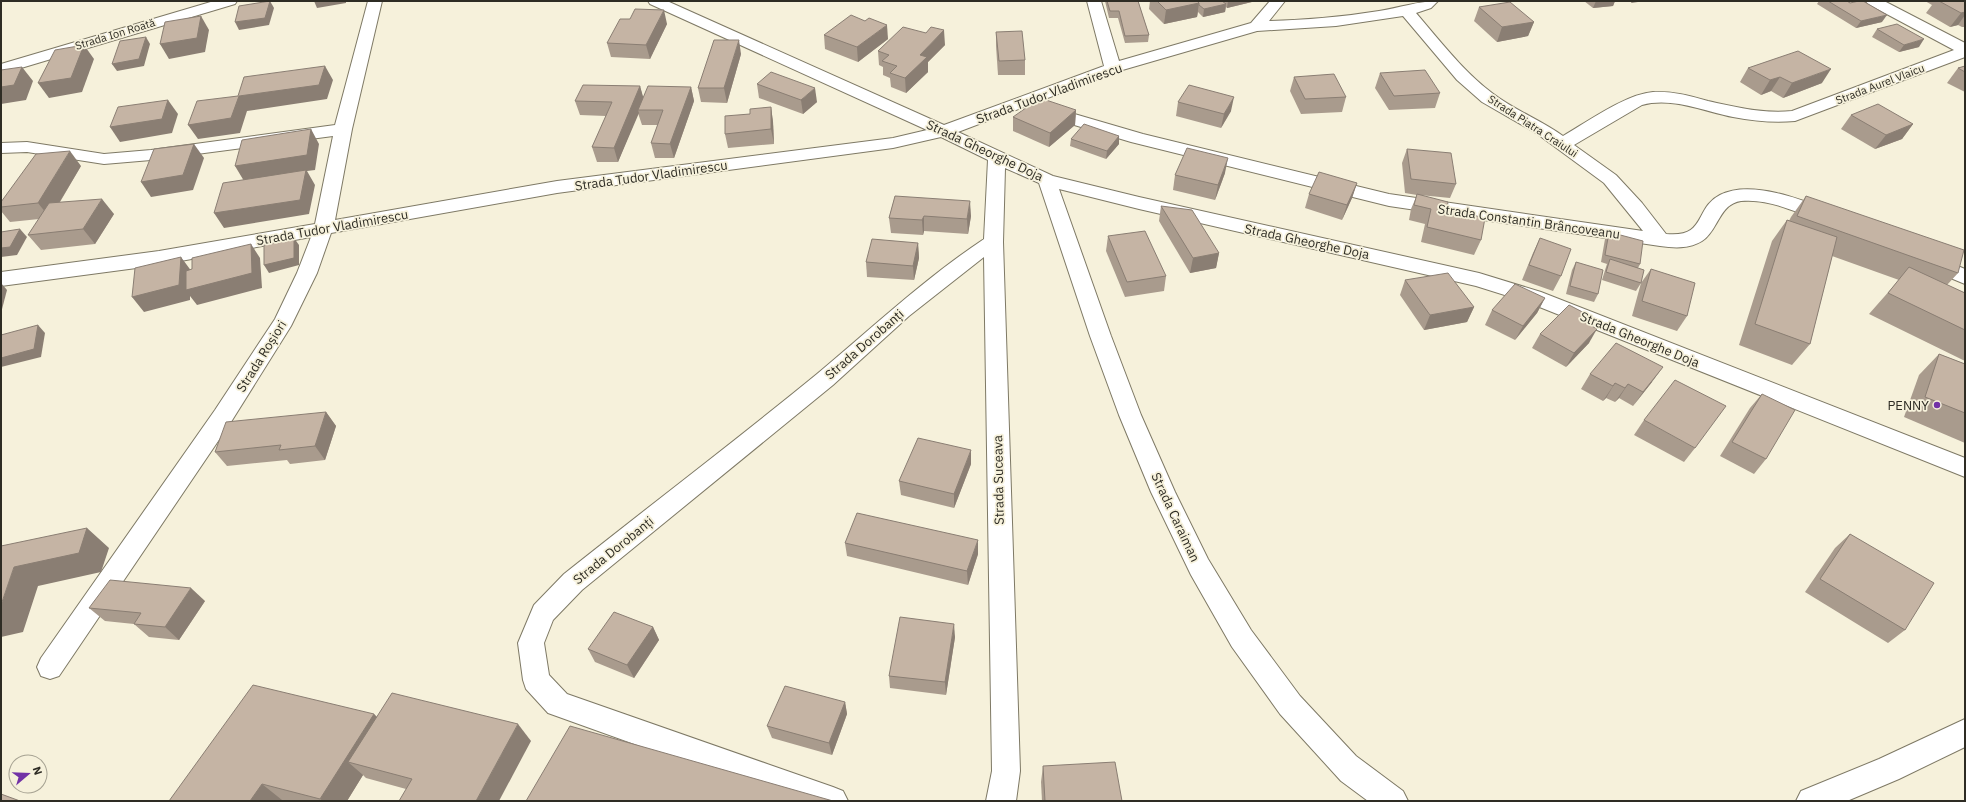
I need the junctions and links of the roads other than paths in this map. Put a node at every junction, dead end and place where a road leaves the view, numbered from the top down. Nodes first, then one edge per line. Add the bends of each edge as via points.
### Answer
1 (230, 1) edge
2 (375, 1) edge
3 (655, 1) edge
4 (1094, 1) edge
5 (1278, 1) edge
6 (1431, 1) edge
7 (1873, 1) edge
8 (1406, 11) junction
9 (1256, 26) junction
10 (1965, 50) edge
11 (1113, 68) junction
12 (1, 69) edge
13 (1021, 103) junction
14 (343, 129) junction
15 (943, 131) junction
16 (1563, 144) junction
17 (1, 148) edge
18 (997, 158) junction
19 (1047, 180) junction
20 (1839, 222) edge
21 (324, 228) junction
22 (1660, 240) junction
23 (993, 242) junction
24 (1915, 254) edge
25 (1965, 277) edge
26 (1, 279) edge
27 (1965, 468) edge
28 (50, 667) dead end
29 (1965, 732) edge
30 (833, 801) edge
31 (1001, 801) edge
32 (1393, 801) edge
33 (1811, 801) edge

1 - 12 street, Strada Ion Roată
2 - 14 street, Strada Roșiori
3 - 15 street, Strada Gheorghe Doja
4 - 11 street
5 - 9 street
6 - 8 street, Strada Tudor Vladimirescu via 1424,6
7 - 10 street, Strada Aurel Vlaicu
8 - 9 street, Strada Tudor Vladimirescu via 1334,22
8 - 16 street, Strada Piatra Craiului via 1447,60 1478,90
9 - 11 street, Strada Tudor Vladimirescu
10 - 16 street, Strada Aurel Vlaicu via 1795,116 1773,118 1680,99 1653,97 1636,101
11 - 13 street, Strada Tudor Vladimirescu
13 - 15 street, Strada Tudor Vladimirescu
13 - 22 street, Strada Constantin Brâncoveanu via 1137,138 1388,200
14 - 17 street via 104,159 27,147
14 - 21 street, Strada Roșiori
15 - 18 street, Strada Gheorghe Doja
15 - 21 street, Strada Tudor Vladimirescu via 893,143 557,187
16 - 22 street, Strada Piatra Craiului via 1610,180
18 - 19 street, Strada Gheorghe Doja
18 - 23 street, Strada Suceava
19 - 27 street, Strada Gheorghe Doja via 1486,282 1534,297
19 - 32 street, Strada Caraiman via 1121,390 1163,494 1197,563 1236,629 1293,711 1348,768
20 - 22 street, Strada Constantin Brâncoveanu via 1812,210 1769,197 1744,194 1718,204 1702,233 1692,239 1676,242
21 - 26 street, Strada Tudor Vladimirescu via 159,258
21 - 28 street, Strada Roșiori via 307,273 280,328 223,416
23 - 30 street, Strada Dorobanți via 963,262 902,311 825,379 573,582 543,613 532,643 536,680 558,704
23 - 31 street, Strada Suceava via 1006,771
24 - 25 street
29 - 33 street via 1864,781

